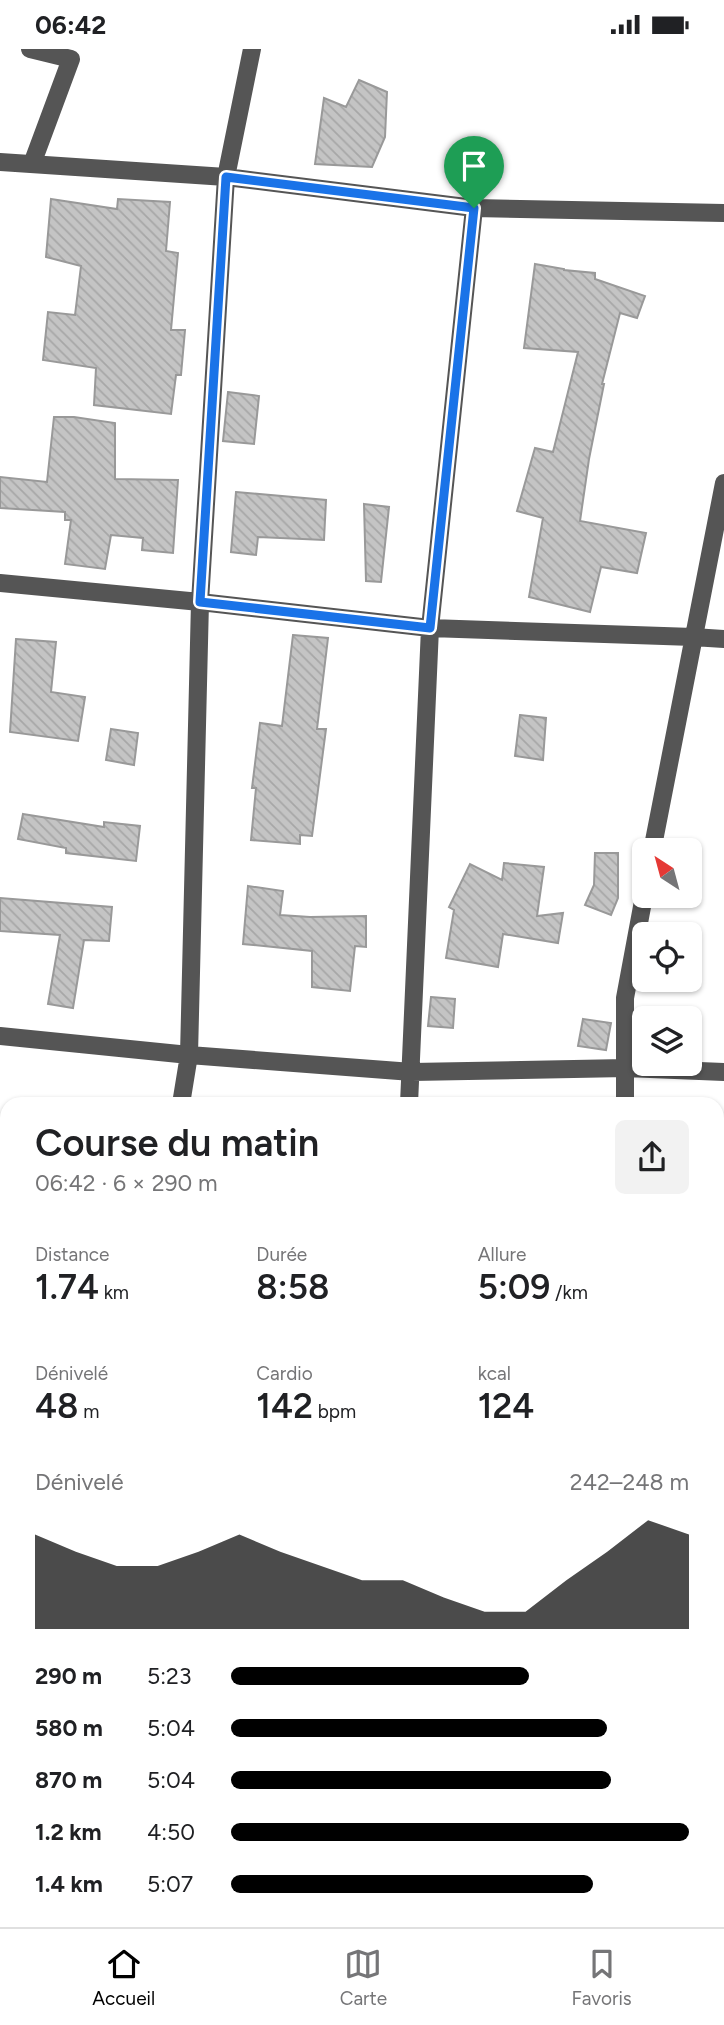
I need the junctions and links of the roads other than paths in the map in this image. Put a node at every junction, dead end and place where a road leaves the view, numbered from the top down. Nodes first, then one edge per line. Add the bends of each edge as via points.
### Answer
1 (30, 49) edge
2 (252, 49) edge
3 (0, 162) edge
4 (32, 164) junction
5 (226, 177) junction
6 (474, 208) junction
7 (724, 213) edge
8 (724, 483) edge
9 (0, 583) edge
10 (200, 602) junction
11 (430, 628) junction
12 (693, 637) junction
13 (724, 639) edge
14 (654, 838) edge
15 (642, 908) edge
16 (0, 1037) edge
17 (189, 1055) junction
18 (626, 1068) junction
19 (412, 1072) junction
20 (724, 1072) edge
21 (182, 1097) edge
22 (410, 1097) edge
23 (625, 1097) edge

1 - 4 street via 71,59
2 - 5 street
3 - 4 street
4 - 5 street
5 - 6 street
5 - 10 street
6 - 7 street
6 - 11 street
8 - 12 street
9 - 10 street
10 - 11 street
10 - 17 street
11 - 12 street
11 - 19 street
12 - 13 street
12 - 14 street
15 - 18 street via 625,997
16 - 17 street
17 - 19 street
17 - 21 street
18 - 19 street
18 - 20 street
18 - 23 street
19 - 22 street

